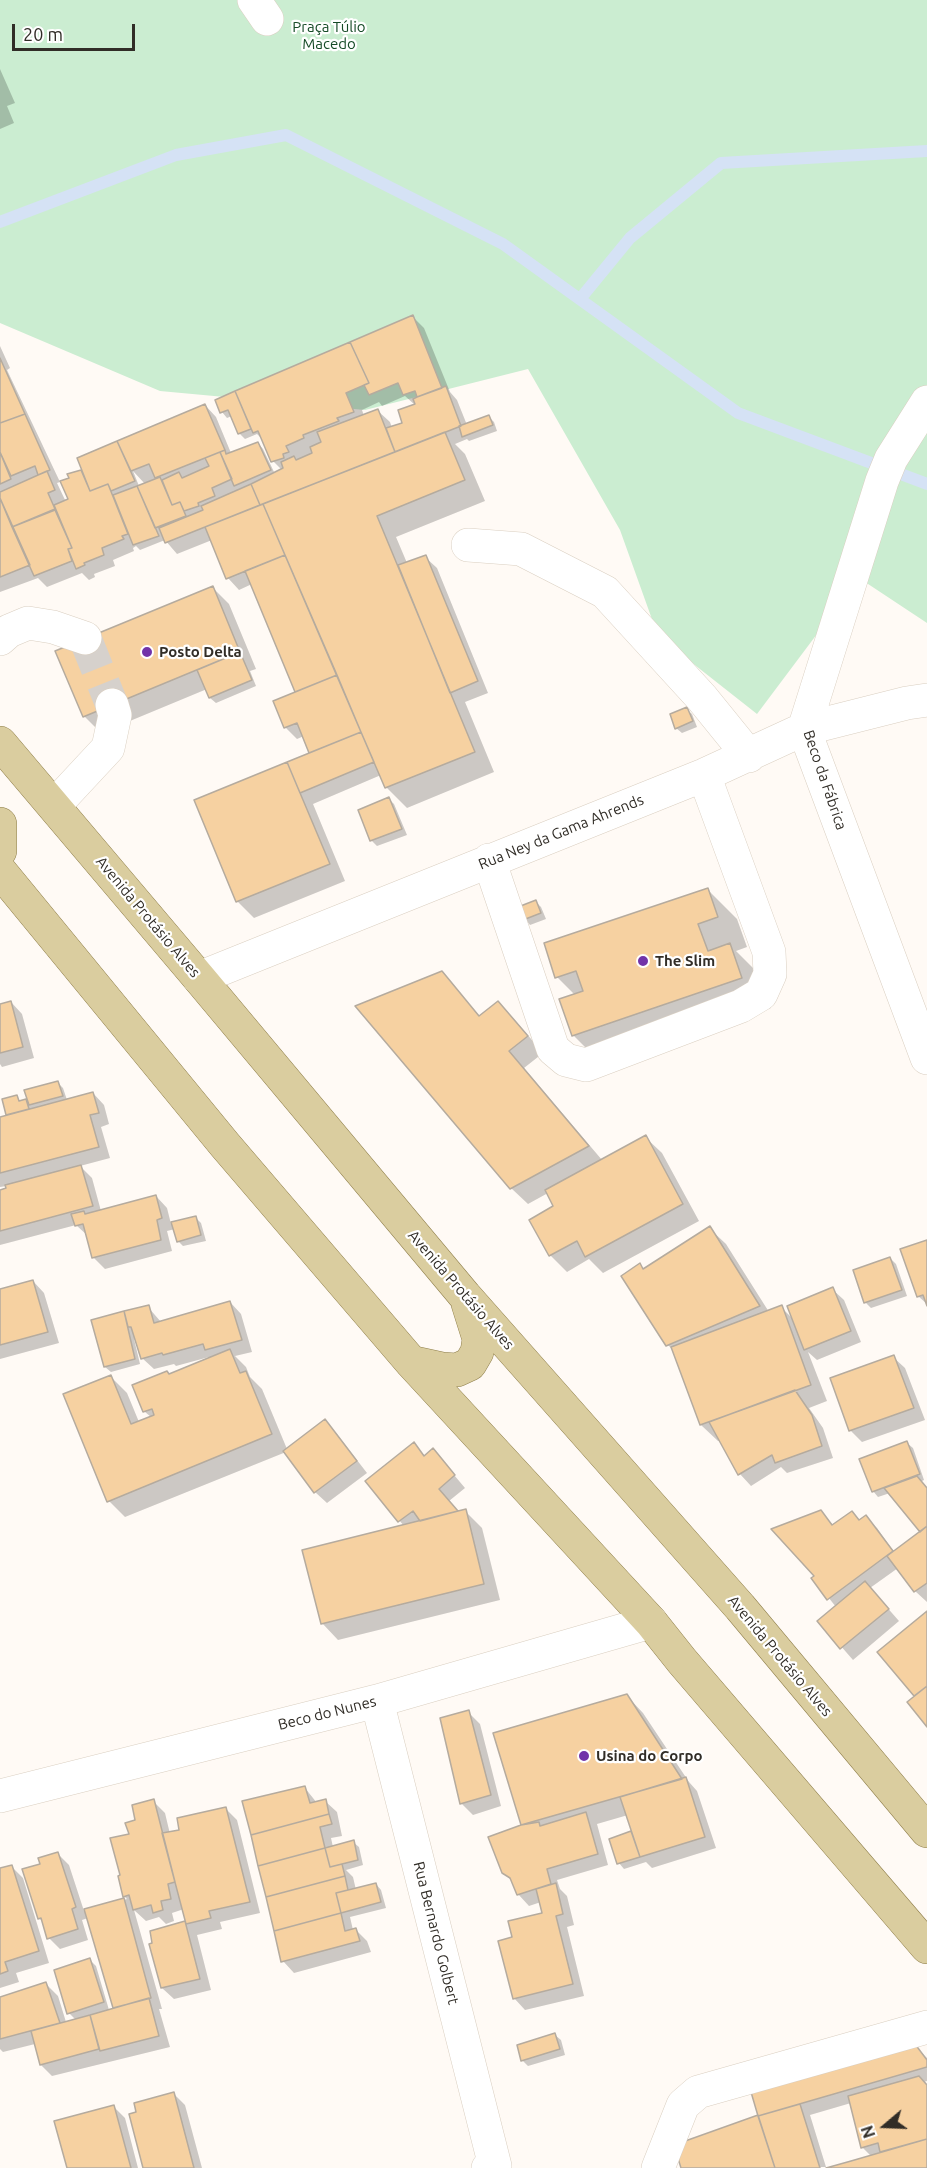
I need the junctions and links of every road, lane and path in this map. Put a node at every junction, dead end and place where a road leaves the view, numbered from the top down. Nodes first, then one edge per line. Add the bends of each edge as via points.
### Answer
1 (927, 402) edge
2 (468, 546) dead end
3 (0, 639) edge
4 (85, 639) dead end
5 (927, 700) edge
6 (112, 705) tunnel mouth
7 (804, 729) junction
8 (0, 743) edge
9 (749, 756) junction
10 (704, 776) junction
11 (54, 806) junction
12 (0, 824) edge
13 (0, 851) edge
14 (489, 860) junction
15 (0, 871) edge
16 (199, 978) junction
17 (927, 1058) edge
18 (465, 1296) junction
19 (411, 1362) junction
20 (651, 1622) junction
21 (376, 1701) junction
22 (0, 1796) edge
23 (927, 1831) edge
24 (927, 1947) edge
25 (927, 2027) edge
26 (492, 2167) edge
27 (658, 2168) edge

1 - 7 street, Beco da Fábrica via 887,470
2 - 9 street via 521,549 605,592
3 - 4 street via 28,623
5 - 7 street, Rua Ney da Gama Ahrends
6 - 11 street via 115,715 108,748
7 - 9 street, Rua Ney da Gama Ahrends
7 - 17 street, Beco da Fábrica
8 - 11 main road, Avenida Protásio Alves
9 - 10 street, Rua Ney da Gama Ahrends
10 - 14 street, Rua Ney da Gama Ahrends
10 - 14 street via 770,952 770,974 761,994 741,1006 586,1065 566,1060 553,1049
11 - 16 main road, Avenida Protásio Alves
12 - 13 main road
14 - 16 street, Rua Ney da Gama Ahrends
15 - 19 main road via 225,1145
16 - 18 main road, Avenida Protásio Alves
18 - 19 main road via 479,1339 470,1364 457,1370
18 - 23 main road, Avenida Protásio Alves via 740,1607
19 - 20 main road
20 - 21 street, Beco do Nunes
20 - 24 main road
21 - 22 street, Beco do Nunes
21 - 26 street, Rua Bernardo Golbert
25 - 27 street via 698,2092 683,2105

